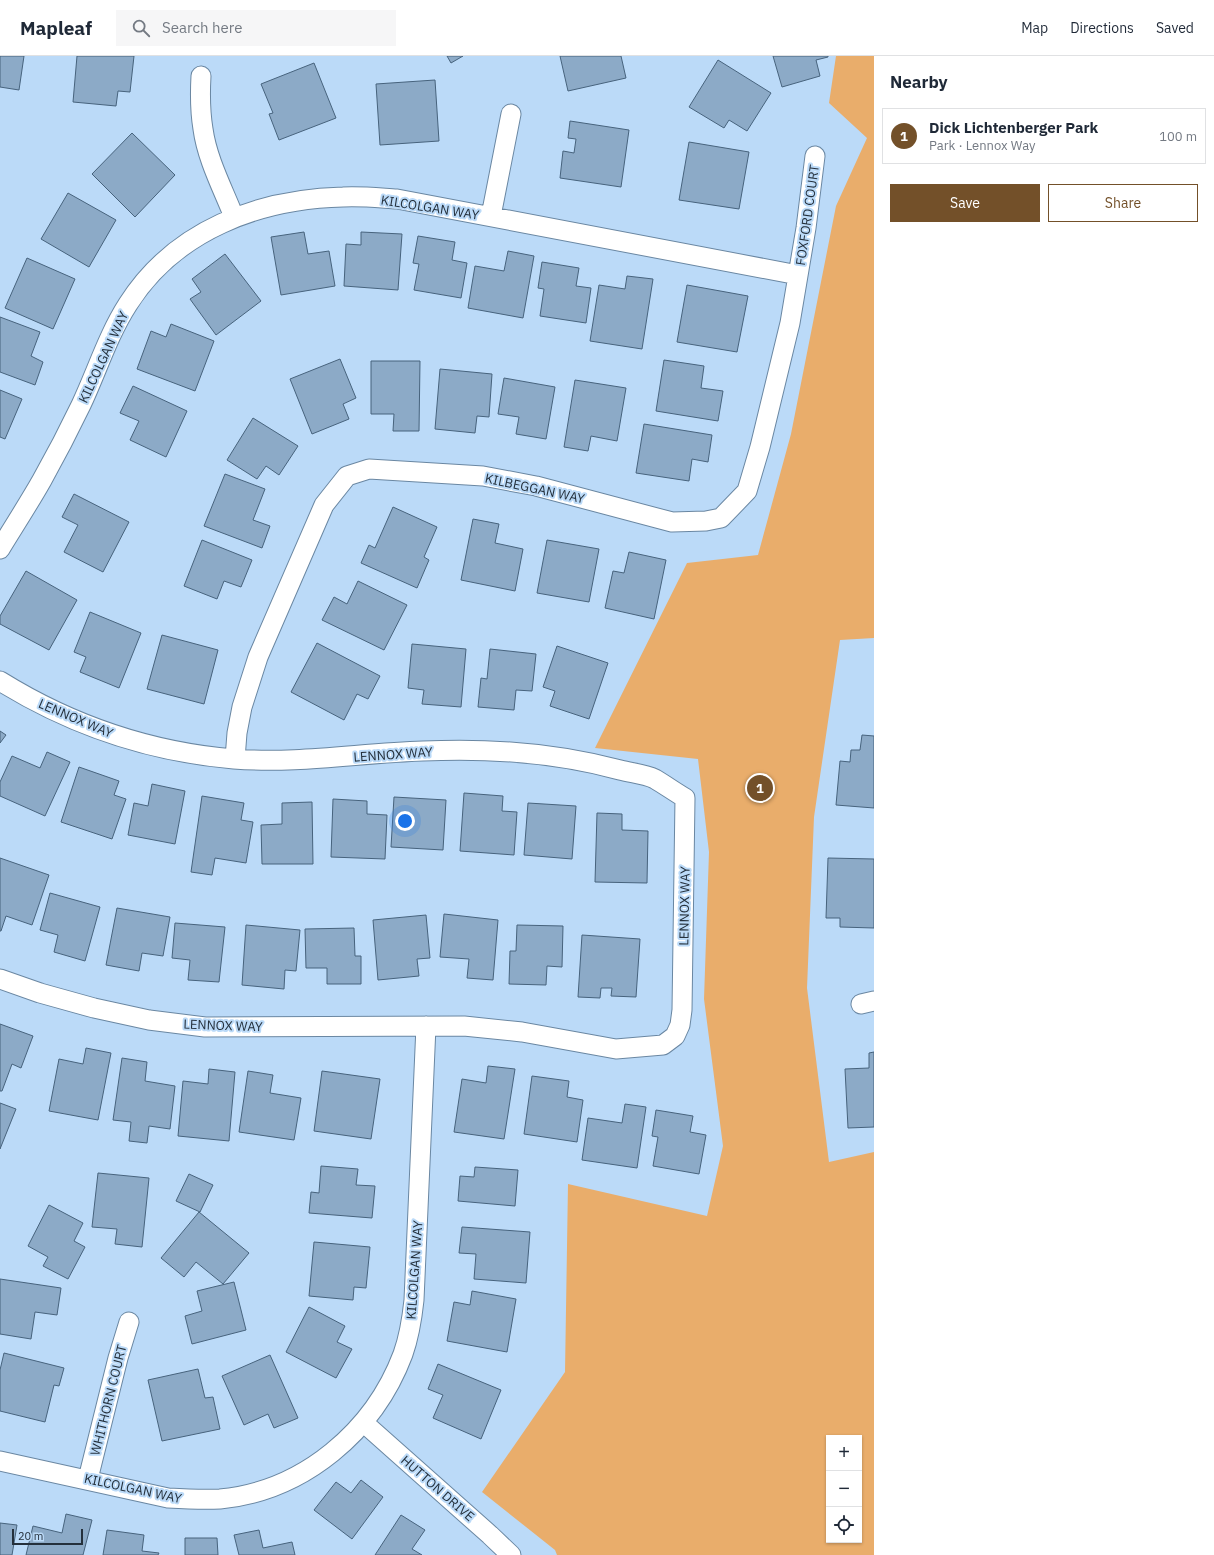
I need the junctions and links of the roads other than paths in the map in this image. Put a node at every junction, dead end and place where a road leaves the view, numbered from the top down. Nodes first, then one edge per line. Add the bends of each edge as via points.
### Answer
1 (201, 76) dead end
2 (511, 114) dead end
3 (815, 156) dead end
4 (491, 216) junction
5 (234, 217) junction
6 (798, 275) junction
7 (0, 549) edge
8 (0, 681) edge
9 (235, 759) junction
10 (0, 979) edge
11 (426, 1026) junction
12 (129, 1322) dead end
13 (364, 1423) junction
14 (0, 1461) edge
15 (88, 1479) junction
16 (511, 1555) edge

1 - 5 street via 200,104 203,130 210,157
2 - 4 street
3 - 6 street, FOXFORD COURT
4 - 5 street, KILCOLGAN WAY via 398,199 344,197 261,208
4 - 6 street, KILCOLGAN WAY
5 - 7 street, KILCOLGAN WAY via 186,243 160,266 129,303 115,327 82,403 43,480
6 - 9 street, KILBEGGAN WAY via 788,330 747,491 721,518 672,522 536,486 483,476 369,469 347,476 324,505 258,657 242,707
8 - 9 street, LENNOX WAY via 26,697 77,721 130,740 186,753
9 - 11 street, LENNOX WAY via 327,759 422,751 490,750 588,761 654,779 685,798 683,988 680,1026 675,1036 664,1045 616,1049 522,1032 464,1026
10 - 11 street, LENNOX WAY via 94,1008 149,1020 205,1027
11 - 13 street, KILCOLGAN WAY via 414,1300 410,1327 393,1377
12 - 15 street, WHITHORN COURT
13 - 15 street, KILCOLGAN WAY via 341,1446 297,1476 273,1487 247,1494 195,1500 168,1498
13 - 16 street, HUTTON DRIVE
14 - 15 street, KILCOLGAN WAY

